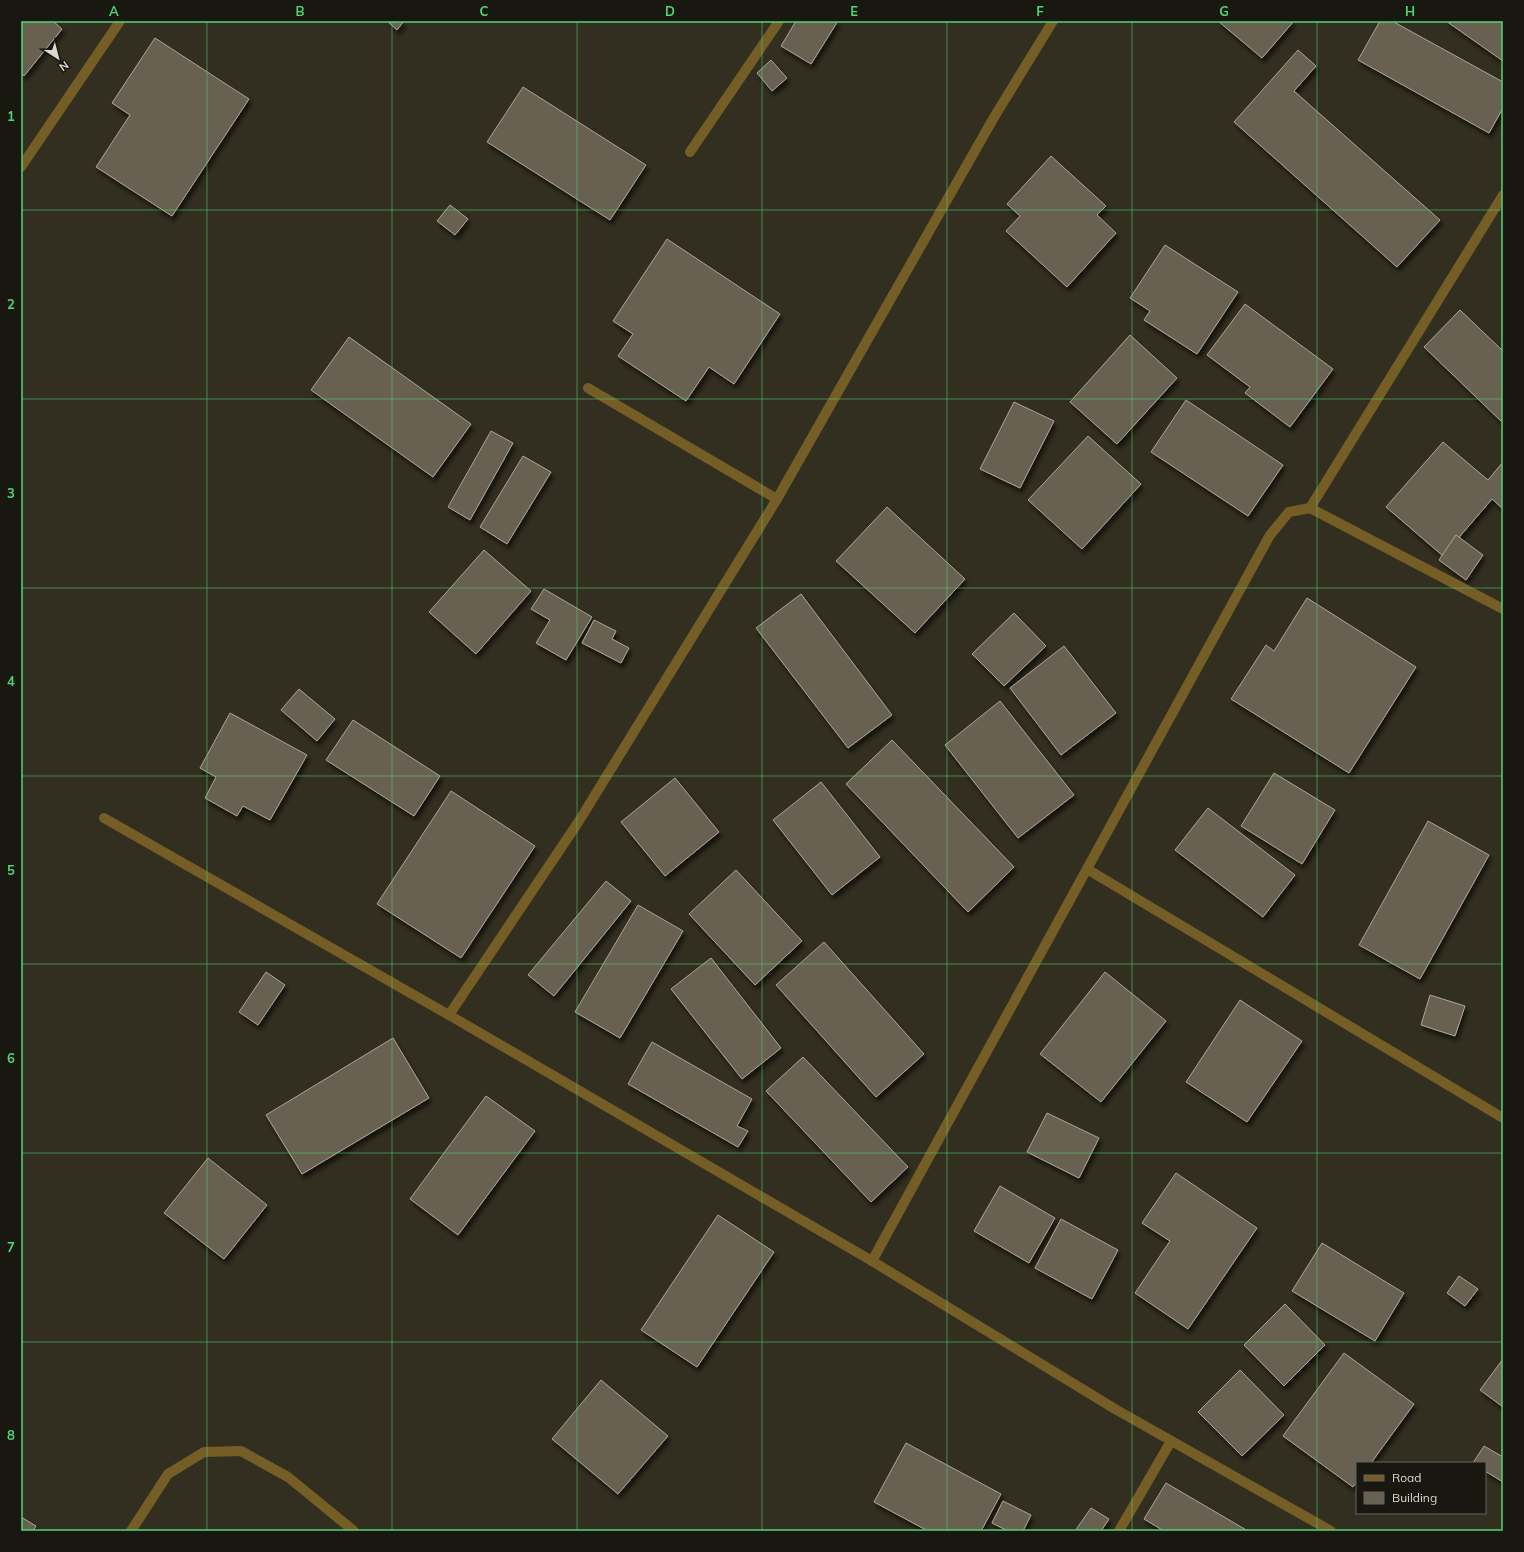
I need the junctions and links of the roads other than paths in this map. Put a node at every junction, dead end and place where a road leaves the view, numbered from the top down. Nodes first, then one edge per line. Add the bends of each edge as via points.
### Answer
1 (120, 21) edge
2 (779, 21) edge
3 (1053, 21) edge
4 (690, 152) dead end
5 (21, 168) edge
6 (1503, 195) edge
7 (588, 388) dead end
8 (776, 499) junction
9 (1310, 508) junction
10 (1503, 609) edge
11 (104, 818) dead end
12 (1087, 869) junction
13 (449, 1015) junction
14 (1503, 1118) edge
15 (872, 1261) junction
16 (1171, 1441) junction
17 (131, 1531) edge
18 (354, 1531) edge
19 (1119, 1531) edge
20 (1331, 1531) edge

1 - 5 street
2 - 4 street
3 - 8 street via 989,126
6 - 9 street
7 - 8 street
8 - 13 street via 579,820
9 - 10 street
9 - 12 street via 1289,512 1270,535
11 - 13 street
12 - 14 street
12 - 15 street
13 - 15 street
15 - 16 street via 1115,1410
16 - 19 street
16 - 20 street
17 - 18 street via 168,1474 204,1452 241,1451 288,1478

